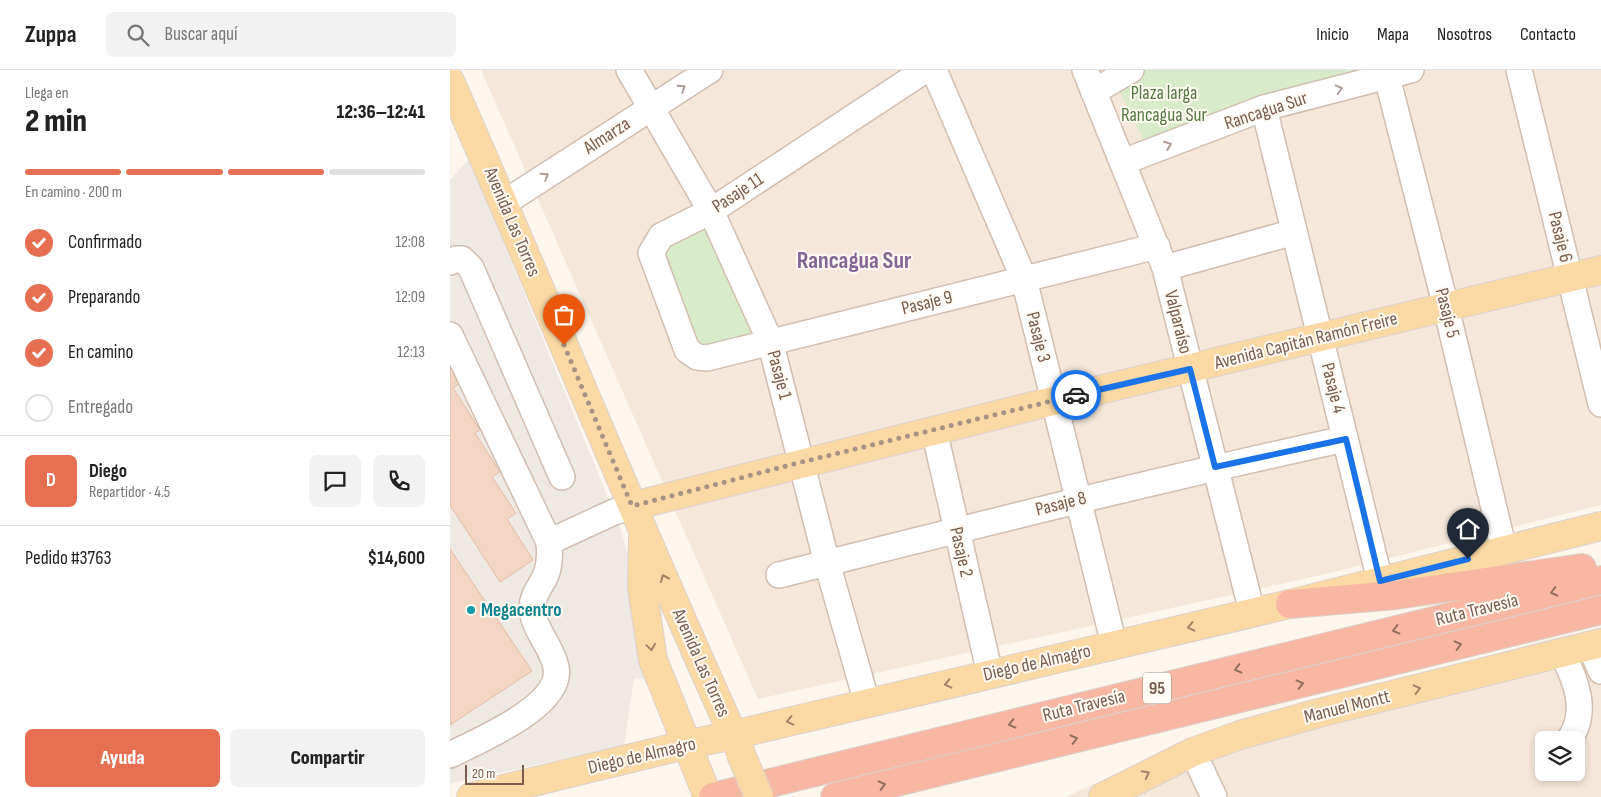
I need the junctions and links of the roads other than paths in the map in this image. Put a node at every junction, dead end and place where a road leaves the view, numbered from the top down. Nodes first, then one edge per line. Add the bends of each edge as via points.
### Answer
1 (629, 70) edge
2 (710, 70) edge
3 (925, 70) edge
4 (934, 70) edge
5 (1131, 70) edge
6 (1412, 70) edge
7 (1519, 70) edge
8 (1386, 76) junction
9 (450, 80) edge
10 (1090, 81) edge
11 (652, 107) junction
12 (1264, 108) junction
13 (1123, 162) junction
14 (504, 203) junction
15 (711, 211) junction
16 (1294, 232) junction
17 (1161, 257) junction
18 (450, 262) edge
19 (1601, 270) edge
20 (1570, 278) junction
21 (1024, 279) junction
22 (1446, 307) junction
23 (450, 335) edge
24 (1320, 338) junction
25 (770, 341) junction
26 (697, 357) joint
27 (1190, 369) junction
28 (1053, 400) junction
29 (1601, 404) edge
30 (934, 430) junction
31 (1346, 439) junction
32 (802, 462) junction
33 (1215, 467) junction
34 (562, 477) dead end
35 (1078, 499) junction
36 (638, 517) junction
37 (1601, 526) edge
38 (956, 530) junction
39 (549, 542) junction
40 (1504, 550) junction
41 (827, 563) junction
42 (1601, 567) edge
43 (779, 575) dead end
44 (1601, 580) edge
45 (1380, 581) junction
46 (1290, 604) junction
47 (1601, 610) edge
48 (1252, 612) junction
49 (1114, 645) junction
50 (1596, 645) edge
51 (1562, 653) junction
52 (1601, 671) edge
53 (990, 674) junction
54 (867, 703) junction
55 (1575, 731) edge
56 (737, 743) junction
57 (1193, 752) junction
58 (690, 754) junction
59 (450, 755) edge
60 (471, 797) edge
61 (708, 797) edge
62 (713, 797) edge
63 (759, 797) edge
64 (835, 797) edge
65 (1103, 797) edge
66 (1214, 797) edge

1 - 11 street, Pasaje 1
11 -> 2 street, Almarza
3 - 15 street, Pasaje 11
4 - 21 street, Pasaje 3
5 - 10 street
6 - 8 street, Rancagua Sur
7 - 20 street, Pasaje 6
12 -> 8 street, Rancagua Sur
8 - 22 street, Pasaje 5
9 - 14 main road, Avenida Las Torres
10 - 13 street, Valparaíso
14 -> 11 street, Almarza
11 - 15 street, Pasaje 1
13 -> 12 street, Rancagua Sur
12 - 16 street, Pasaje 4
13 - 17 street, Valparaíso
14 - 36 main road, Avenida Las Torres
15 - 25 street, Pasaje 1
15 - 26 street, Pasaje 11 via 661,236 651,253 687,350
16 - 17 street, Pasaje 9
16 - 24 street, Pasaje 4
17 - 21 street, Pasaje 9
17 - 27 street, Valparaíso
18 - 34 street via 462,258 471,268
19 - 20 main road, Avenida Capitán Ramón Freire
20 - 22 main road, Avenida Capitán Ramón Freire
20 - 29 street, Pasaje 6
21 - 25 street, Pasaje 9
21 - 28 street, Pasaje 3
22 - 24 main road, Avenida Capitán Ramón Freire
22 - 40 street, Pasaje 5
23 - 39 street
24 - 27 main road, Avenida Capitán Ramón Freire
24 - 31 street, Pasaje 4
25 - 26 street, Pasaje 9 via 707,358
25 - 32 street, Pasaje 1
27 - 28 main road, Avenida Capitán Ramón Freire
27 - 33 street, Valparaíso
28 - 30 main road, Avenida Capitán Ramón Freire
28 - 35 street, Pasaje 3
30 - 32 main road, Avenida Capitán Ramón Freire
30 - 38 street, Pasaje 2
31 - 33 street, Pasaje 8
31 - 45 street, Pasaje 4
32 - 36 main road, Avenida Capitán Ramón Freire
32 - 41 street, Pasaje 1
33 - 35 street, Pasaje 8
33 - 48 street, Valparaíso
35 - 38 street, Pasaje 8
35 - 49 street, Pasaje 3
36 - 39 street via 614,512
56 -> 36 main road, Avenida Las Torres
36 -> 58 main road, Avenida Las Torres via 642,587 653,660
37 - 40 main road, Diego de Almagro
38 - 41 street, Pasaje 8
38 - 53 street, Pasaje 2
39 - 59 street via 547,573 532,609 556,668 552,688 536,706 510,725
40 - 45 main road, Diego de Almagro
41 - 43 street, Pasaje 8
41 - 54 street, Pasaje 1
42 - 46 highway via 1396,595
44 -> 62 highway, Ruta Travesía / 95
45 - 46 main road, Diego de Almagro
46 - 48 main road, Diego de Almagro
64 -> 47 highway, Ruta Travesía / 95
48 -> 49 main road, Diego de Almagro
49 - 53 main road, Diego de Almagro
50 - 51 main road, Manuel Montt
50 - 52 street
51 - 55 street via 1574,678 1579,700
57 -> 51 main road, Manuel Montt via 1319,713
53 -> 54 main road, Diego de Almagro
54 -> 56 main road, Diego de Almagro
56 - 58 main road, Diego de Almagro
56 - 63 main road, Avenida Las Torres, bridge
65 -> 57 main road, Manuel Montt
57 - 66 street
58 - 60 main road, Diego de Almagro
58 - 61 main road, Avenida Las Torres

